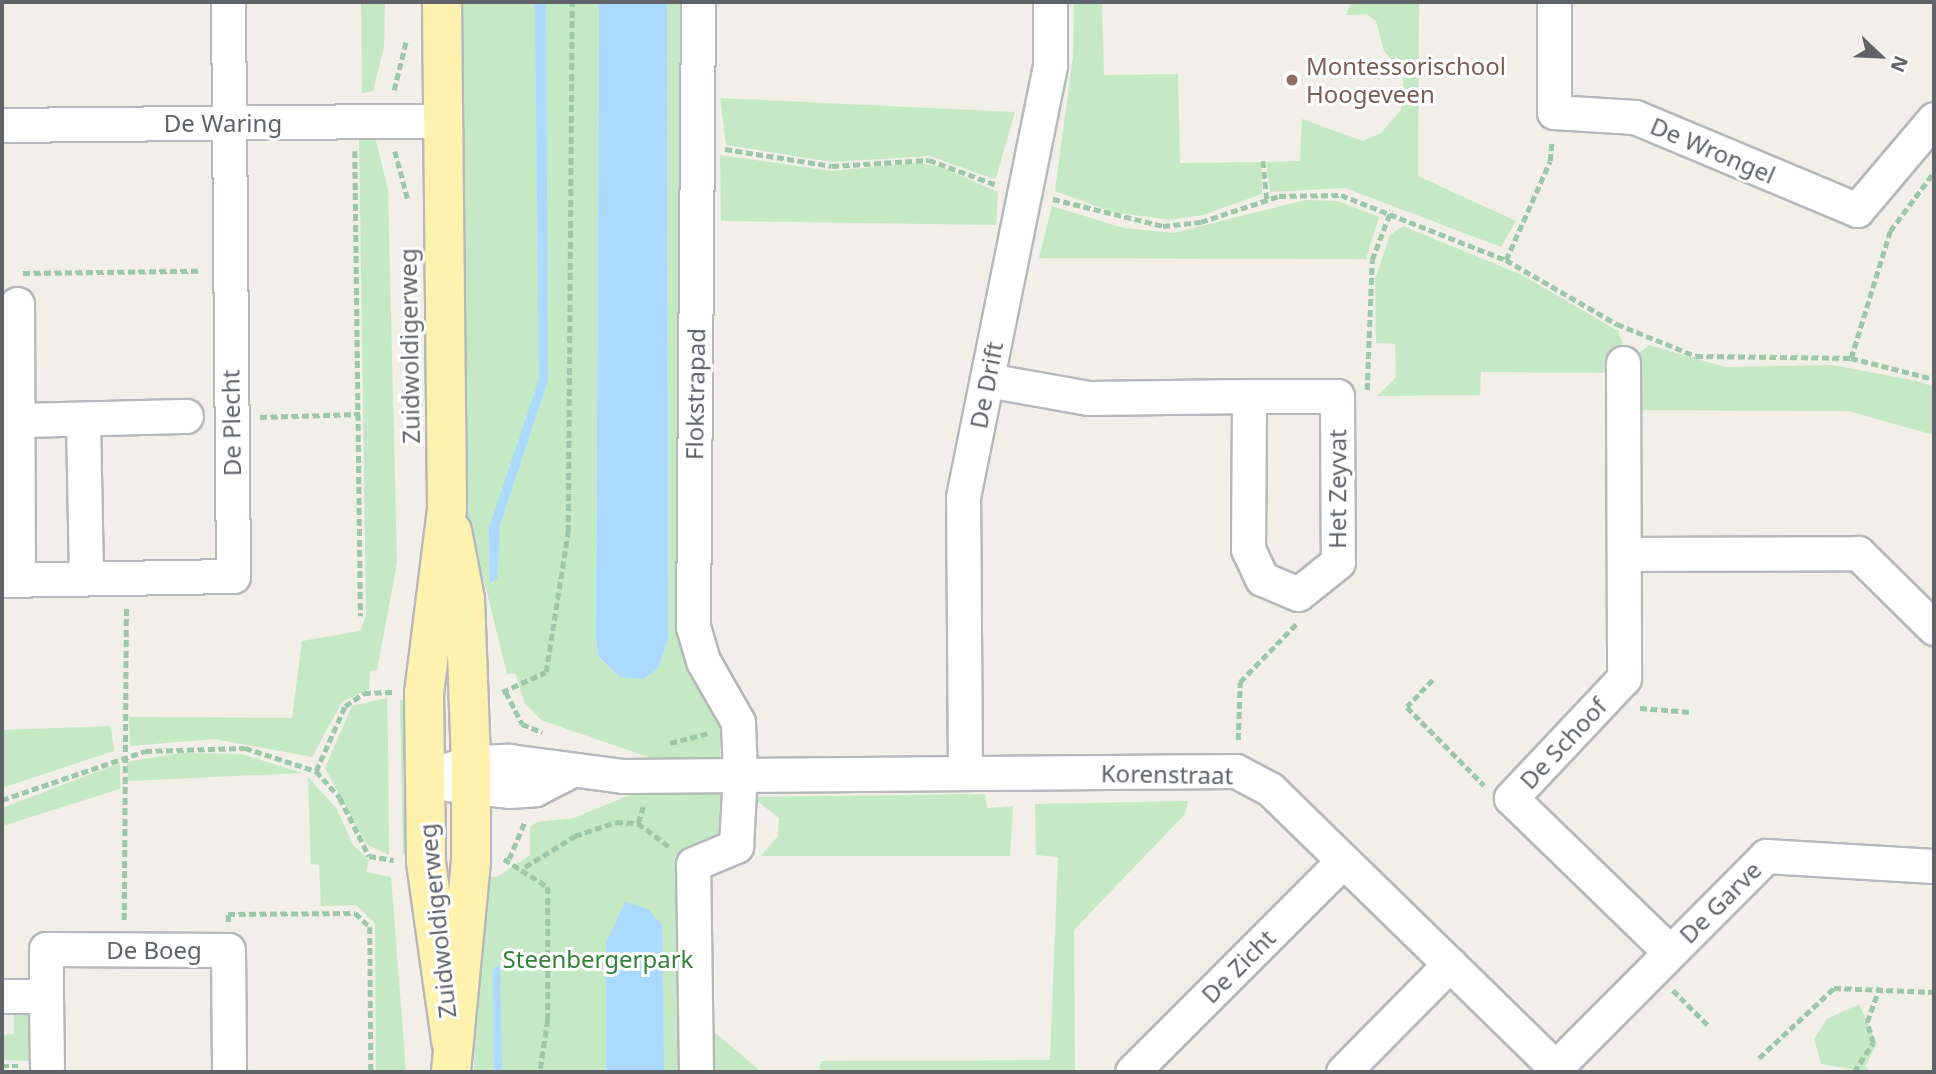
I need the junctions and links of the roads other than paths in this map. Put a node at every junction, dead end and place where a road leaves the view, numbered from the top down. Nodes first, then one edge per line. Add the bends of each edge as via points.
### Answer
1 (228, 2) edge
2 (442, 2) edge
3 (698, 2) edge
4 (1050, 2) edge
5 (1554, 2) edge
6 (1934, 119) edge
7 (443, 120) junction
8 (228, 122) junction
9 (2, 125) edge
10 (15, 290) road end
11 (1623, 363) dead end
12 (987, 380) junction
13 (1249, 396) junction
14 (186, 416) dead end
15 (83, 419) junction
16 (18, 420) junction
17 (447, 509) junction
18 (1625, 554) junction
19 (86, 578) junction
20 (10, 580) edge
21 (1934, 628) edge
22 (965, 772) junction
23 (740, 774) junction
24 (425, 777) junction
25 (471, 777) junction
26 (1343, 861) junction
27 (1934, 866) edge
28 (1662, 961) junction
29 (1450, 964) junction
30 (2, 996) edge
31 (46, 996) junction
32 (451, 1057) edge
33 (47, 1066) dead end
34 (1556, 1071) edge
35 (229, 1072) edge
36 (695, 1072) edge
37 (1132, 1072) edge
38 (1343, 1072) edge

1 - 8 street, De Plecht
2 - 7 main road, Zuidwoldigerweg
3 - 23 street, Flokstrapad via 693,627 702,661 738,722
4 - 12 street, De Drift via 1050,65
5 - 6 street, De Wrongel via 1554,112 1635,117 1857,210
7 - 8 street, De Waring
7 - 17 main road, Zuidwoldigerweg
8 - 9 street, De Waring
8 - 19 street, De Plecht via 233,576
10 - 16 street, De Plecht
11 - 18 street, De Schoof
12 - 13 street, Het Zeyvat via 1088,398
12 - 22 street, De Drift via 963,497
13 - 13 street, Het Zeyvat via 1337,396 1338,562 1298,594 1262,579 1248,549
14 - 15 street, De Plecht
15 - 16 street, De Plecht
15 - 19 street
16 - 20 street, De Plecht
17 - 24 main road, Zuidwoldigerweg via 431,602
17 - 25 main road, Zuidwoldigerweg via 465,599
18 - 21 street via 1858,553
18 - 28 street, De Schoof via 1624,678 1511,798
19 - 20 street, De Plecht
22 - 23 street, Korenstraat
22 - 26 street, Korenstraat via 1236,771 1270,789
23 - 25 street, Korenstraat via 566,773 535,789
23 - 36 street via 736,846 693,863
24 - 25 street, Korenstraat
24 - 32 main road, Zuidwoldigerweg via 426,862
25 - 32 main road, Zuidwoldigerweg via 471,860
26 - 29 street, Korenstraat
26 - 37 street, De Zicht
27 - 28 street, De Garve via 1766,856
28 - 34 street, De Garve
29 - 34 street, Korenstraat
29 - 38 street
30 - 31 street
31 - 33 street, De Boeg
31 - 35 street, De Boeg via 46,949 228,950

